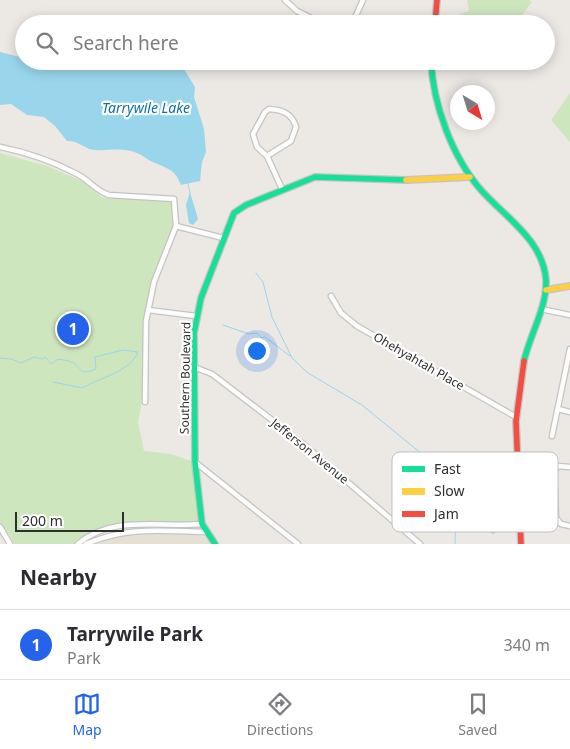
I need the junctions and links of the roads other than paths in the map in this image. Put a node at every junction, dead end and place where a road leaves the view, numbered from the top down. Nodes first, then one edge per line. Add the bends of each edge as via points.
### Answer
1 (285, 0) edge
2 (362, 0) edge
3 (437, 0) edge
4 (305, 15) edge
5 (356, 15) edge
6 (436, 15) edge
7 (431, 70) edge
8 (0, 147) edge
9 (267, 156) junction
10 (470, 177) junction
11 (282, 189) junction
12 (176, 226) junction
13 (223, 238) junction
14 (570, 286) edge
15 (546, 290) junction
16 (331, 296) dead end
17 (541, 309) junction
18 (148, 310) junction
19 (570, 315) edge
20 (196, 316) junction
21 (570, 349) edge
22 (194, 366) junction
23 (145, 402) dead end
24 (558, 409) junction
25 (570, 412) edge
26 (516, 416) junction
27 (552, 436) dead end
28 (516, 452) edge
29 (195, 462) junction
30 (558, 467) edge
31 (570, 467) edge
32 (392, 520) edge
33 (558, 522) edge
34 (202, 524) junction
35 (570, 526) edge
36 (0, 528) edge
37 (206, 532) junction
38 (406, 532) edge
39 (10, 544) edge
40 (78, 544) edge
41 (86, 544) edge
42 (215, 544) edge
43 (298, 544) edge
44 (420, 544) edge

1 - 4 street
2 - 5 street
3 - 6 street
7 - 10 street via 438,101
8 - 12 street via 76,173 109,195 174,199
9 - 9 street via 291,141 295,134 294,120 283,111 269,109 265,112 253,134 257,147
9 - 11 street
10 - 11 street, Southern Boulevard via 402,180 326,177 304,180
10 - 15 street via 536,248 543,265
11 - 13 street, Southern Boulevard via 240,208 229,220
12 - 13 street
12 - 18 street via 154,282
13 - 20 street, Southern Boulevard
14 - 15 street
15 - 17 street
16 - 26 street, Ohehyahtah Place via 341,314 357,326
17 - 19 street
17 - 26 street via 522,367
18 - 20 street
18 - 23 street via 144,333
20 - 22 street, Southern Boulevard
21 - 24 street
22 - 29 street, Southern Boulevard
22 - 32 street, Jefferson Avenue via 212,374 302,443
24 - 25 street
24 - 27 street
26 - 28 street
29 - 34 street, Southern Boulevard
29 - 43 street
30 - 31 street
33 - 35 street
34 - 37 street, Southern Boulevard
34 - 40 street via 122,525 94,533
36 - 39 street
37 - 41 street via 135,530
37 - 42 street, Southern Boulevard
38 - 44 street, Jefferson Avenue

